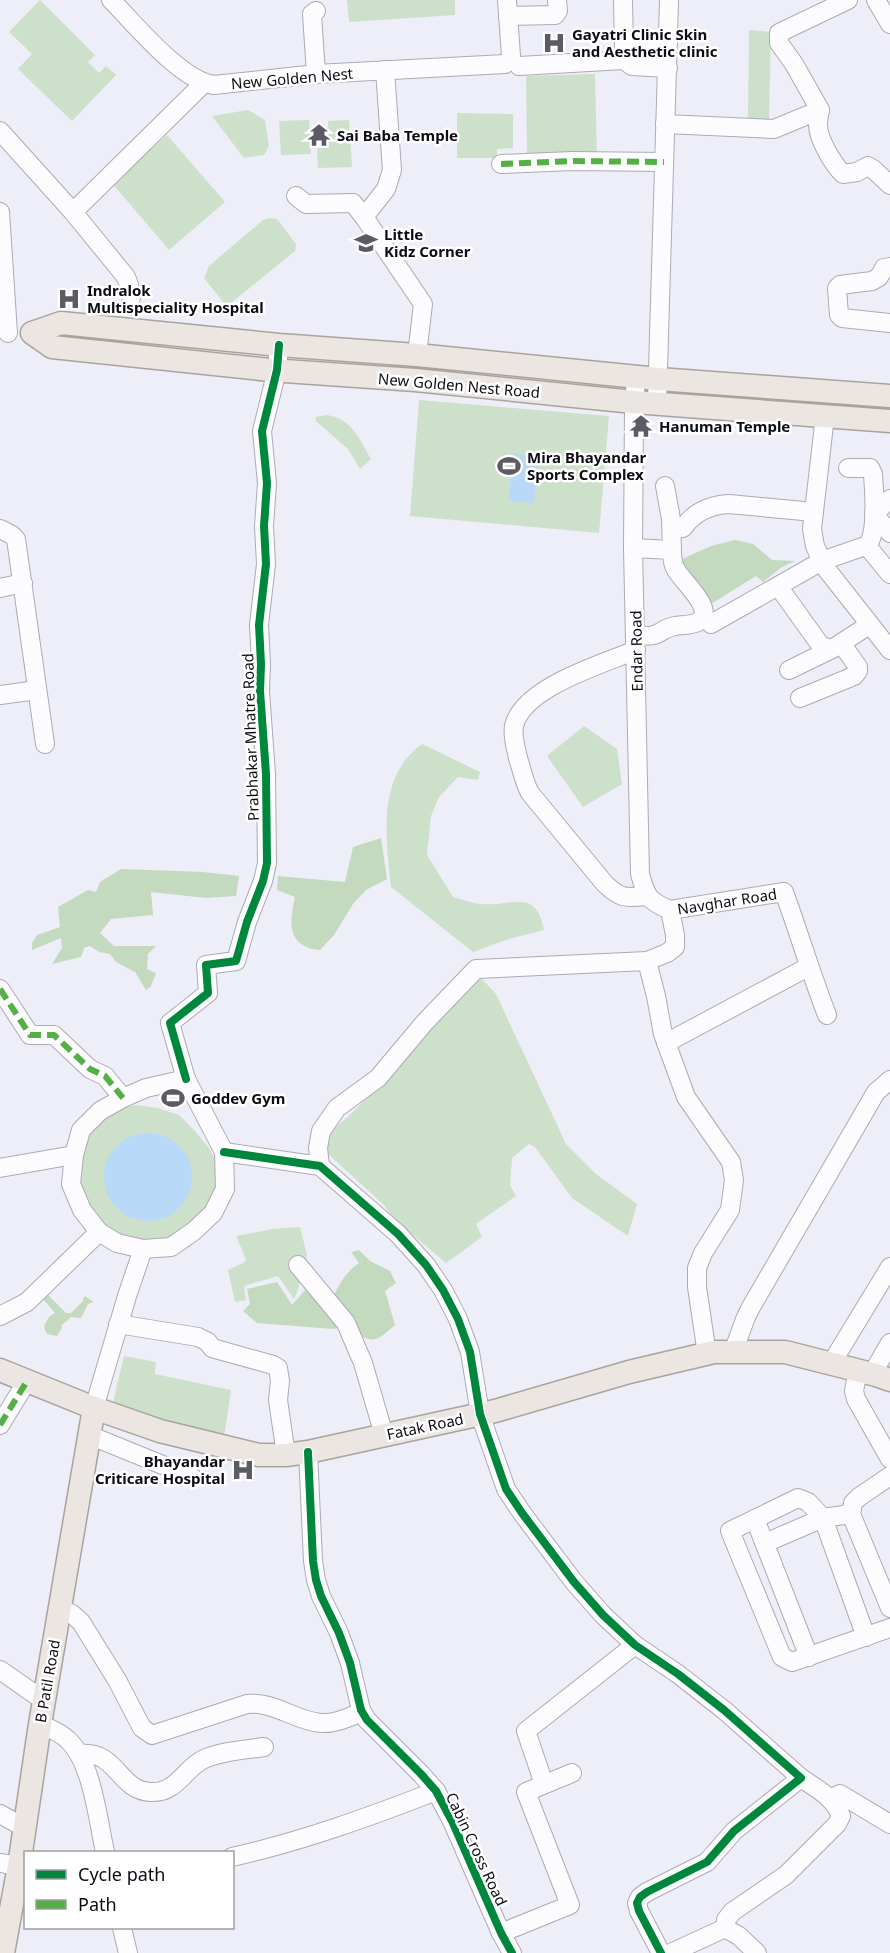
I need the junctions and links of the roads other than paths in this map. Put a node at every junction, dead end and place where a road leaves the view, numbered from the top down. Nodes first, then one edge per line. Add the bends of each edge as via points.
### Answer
1 (111, 0) edge
2 (557, 0) edge
3 (623, 0) edge
4 (669, 0) edge
5 (848, 0) edge
6 (876, 0) edge
7 (508, 8) edge
8 (316, 11) dead end
9 (890, 24) edge
10 (668, 42) junction
11 (624, 55) junction
12 (512, 62) junction
13 (668, 68) junction
14 (385, 70) junction
15 (316, 74) junction
16 (203, 84) junction
17 (820, 110) junction
18 (665, 124) junction
19 (0, 131) edge
20 (664, 162) junction
21 (501, 164) dead end
22 (890, 185) edge
23 (296, 196) dead end
24 (0, 212) edge
25 (73, 212) junction
26 (364, 217) junction
27 (890, 267) edge
28 (131, 298) dead end
29 (890, 322) edge
30 (4, 333) edge
31 (32, 333) junction
32 (279, 345) junction
33 (417, 356) junction
34 (277, 370) junction
35 (647, 378) junction
36 (890, 396) edge
37 (634, 402) junction
38 (657, 403) junction
39 (825, 416) junction
40 (890, 421) edge
41 (848, 468) dead end
42 (665, 486) dead end
43 (890, 499) edge
44 (814, 512) junction
45 (874, 514) junction
46 (683, 528) dead end
47 (0, 529) edge
48 (890, 533) edge
49 (867, 546) junction
50 (633, 548) junction
51 (672, 550) junction
52 (822, 561) junction
53 (890, 574) edge
54 (23, 584) junction
55 (778, 586) junction
56 (0, 588) edge
57 (711, 624) dead end
58 (869, 625) junction
59 (636, 642) junction
60 (837, 646) junction
61 (890, 649) edge
62 (789, 670) dead end
63 (37, 690) junction
64 (0, 695) edge
65 (800, 698) dead end
66 (45, 744) dead end
67 (646, 896) junction
68 (670, 910) junction
69 (647, 961) junction
70 (808, 968) junction
71 (0, 989) edge
72 (827, 1015) dead end
73 (666, 1043) junction
74 (186, 1079) junction
75 (890, 1080) edge
76 (123, 1098) junction
77 (224, 1152) junction
78 (74, 1155) junction
79 (320, 1166) junction
80 (0, 1168) edge
81 (99, 1232) junction
82 (143, 1249) junction
83 (298, 1265) dead end
84 (890, 1267) edge
85 (0, 1316) edge
86 (118, 1324) junction
87 (890, 1342) edge
88 (733, 1352) junction
89 (707, 1354) junction
90 (831, 1364) junction
91 (0, 1370) edge
92 (873, 1375) edge
93 (27, 1381) junction
94 (5, 1407) edge
95 (94, 1408) junction
96 (480, 1414) junction
97 (0, 1425) edge
98 (89, 1435) junction
99 (384, 1435) junction
100 (308, 1452) junction
101 (286, 1455) junction
102 (890, 1459) edge
103 (890, 1476) edge
104 (192, 1477) dead end
105 (851, 1514) junction
106 (823, 1518) junction
107 (755, 1519) junction
108 (765, 1543) junction
109 (59, 1608) junction
110 (890, 1608) edge
111 (890, 1628) edge
112 (866, 1637) junction
113 (635, 1645) junction
114 (809, 1657) junction
115 (0, 1670) edge
116 (44, 1700) junction
117 (362, 1712) junction
118 (40, 1724) junction
119 (264, 1747) dead end
120 (80, 1754) junction
121 (572, 1773) dead end
122 (801, 1778) junction
123 (544, 1784) junction
124 (436, 1791) junction
125 (830, 1799) junction
126 (0, 1814) edge
127 (890, 1824) edge
128 (25, 1828) junction
129 (105, 1851) edge
130 (234, 1857) edge
131 (9, 1864) edge
132 (725, 1928) junction
133 (122, 1929) edge
134 (501, 1933) junction
135 (3, 1953) edge
136 (128, 1953) edge
137 (512, 1953) edge
138 (661, 1953) edge
139 (671, 1953) edge
140 (757, 1953) edge

1 - 16 street via 164,56
2 - 7 street via 555,15
3 - 11 street
4 - 10 street
5 - 17 street via 778,33 779,44
6 - 9 street
7 - 12 street
8 - 15 street via 312,14
10 - 11 street, New Golden Nest via 631,43
10 - 13 street
11 - 12 street, New Golden Nest
11 - 13 street, New Golden Nest via 632,66
12 - 14 street, New Golden Nest
13 - 18 street
14 - 15 street, New Golden Nest
14 - 26 street via 392,170 386,189
15 - 16 street, New Golden Nest
16 - 25 street
17 - 18 street via 774,129
17 - 22 street via 818,127 822,140 843,174 868,166
18 - 20 street
19 - 25 street
20 - 21 street
20 - 35 street
23 - 26 street via 306,204 352,203
24 - 30 street
25 - 28 street via 126,277
26 - 33 street via 423,304
27 - 29 street via 872,281 837,288 838,315 842,318
30 - 31 street, New Golden Nest Road
31 - 32 main road, New Golden Nest Road via 61,323
31 - 34 main road, New Golden Nest Road via 52,347
32 - 33 main road, New Golden Nest Road
32 - 34 street, Prabhakar Mhatre Road
33 - 35 main road, New Golden Nest Road
34 - 37 main road, New Golden Nest Road
34 - 74 street, Prabhakar Mhatre Road via 262,431 267,483 266,564 259,625 267,863 236,961 206,965 208,993 170,1023
35 - 36 main road, New Golden Nest Road
35 - 37 street, Endar Road
35 - 38 street
37 - 38 main road, New Golden Nest Road
37 - 50 street, Endar Road
38 - 39 main road, New Golden Nest Road
39 - 40 main road, New Golden Nest Road
39 - 44 street
41 - 45 street via 870,468
42 - 51 street
43 - 45 street
44 - 46 street via 716,505 697,513
44 - 52 street via 812,529
45 - 48 street
45 - 49 street via 872,539
47 - 54 street via 16,539
49 - 52 street
49 - 53 street
50 - 51 street
50 - 59 street, Endar Road
51 - 59 street via 675,570 703,605 702,617 697,622 666,627
52 - 55 street
52 - 58 street
54 - 56 street
54 - 63 street
55 - 57 street
55 - 60 street via 821,646
58 - 60 street
58 - 61 street
59 - 67 street, Endar Road via 640,874
59 - 67 street via 552,685 528,704 514,726 514,740 530,793 605,884 616,895
60 - 62 street
60 - 65 street via 858,671
63 - 64 street
63 - 66 street
67 - 68 street
68 - 69 street via 675,947
68 - 70 street, Navghar Road via 784,892
69 - 73 street
69 - 79 street via 476,969 378,1078 337,1108 321,1131
70 - 72 street
70 - 73 street
71 - 76 street via 30,1035 54,1035 90,1069 105,1076
73 - 89 street via 686,1097 731,1162 734,1180 730,1210 697,1268
74 - 76 street
74 - 77 street
75 - 88 street via 876,1092 751,1307
76 - 78 street via 100,1111 81,1130
77 - 79 street
77 - 82 street via 225,1189 213,1213 171,1247
78 - 80 street
78 - 81 street via 71,1184 82,1210
79 - 96 street via 398,1234 443,1290 470,1352
81 - 82 street via 117,1243
81 - 85 street via 27,1302
82 - 86 street
83 - 99 street via 346,1323 363,1363
84 - 90 street
86 - 95 street
86 - 101 street via 198,1337 212,1348 278,1368
87 - 92 street
88 - 89 main road, Fatak Road
88 - 90 main road, Fatak Road via 785,1352
89 - 96 main road, Fatak Road
90 - 92 main road, Fatak Road
91 - 93 main road, Fatak Road
92 - 102 street via 854,1391
93 - 94 street
93 - 95 main road, Fatak Road
94 - 97 street
95 - 98 main road, B Patil Road
95 - 101 main road, Fatak Road via 160,1431 259,1455
96 - 99 main road, Fatak Road
96 - 113 street via 506,1489 522,1513 574,1582
98 - 104 street
98 - 109 main road, B Patil Road
99 - 100 main road, Fatak Road
100 - 101 main road, Fatak Road
100 - 117 street, Cabin Cross Road via 316,1580 350,1664
103 - 105 street via 853,1503
105 - 106 street
105 - 110 street
106 - 107 street via 808,1502 798,1498
106 - 108 street
106 - 112 street
107 - 108 street
107 - 114 street via 730,1531 782,1657 792,1662
108 - 114 street
109 - 116 main road, B Patil Road
109 - 117 street via 81,1622 142,1728 152,1735 247,1704 259,1703 321,1723 339,1722
111 - 112 street
112 - 114 street
113 - 122 street via 724,1710
113 - 123 street via 526,1731
115 - 116 street
116 - 118 main road, B Patil Road
117 - 124 street, Cabin Cross Road
118 - 120 street via 60,1733
118 - 128 main road, B Patil Road
119 - 120 street via 202,1760 164,1791 149,1792 134,1788 101,1756
120 - 129 street via 88,1773
121 - 123 street
122 - 125 street
122 - 138 street via 734,1831 707,1862 640,1897 639,1911
123 - 134 street via 526,1792 570,1905
124 - 130 street via 348,1825
124 - 134 street, Cabin Cross Road
125 - 127 street via 840,1794
125 - 132 street via 841,1816 837,1824 786,1875 732,1912
126 - 128 street
128 - 131 main road, B Patil Road
131 - 135 main road, B Patil Road
132 - 139 street
132 - 140 street
133 - 136 street
134 - 137 street, Cabin Cross Road

